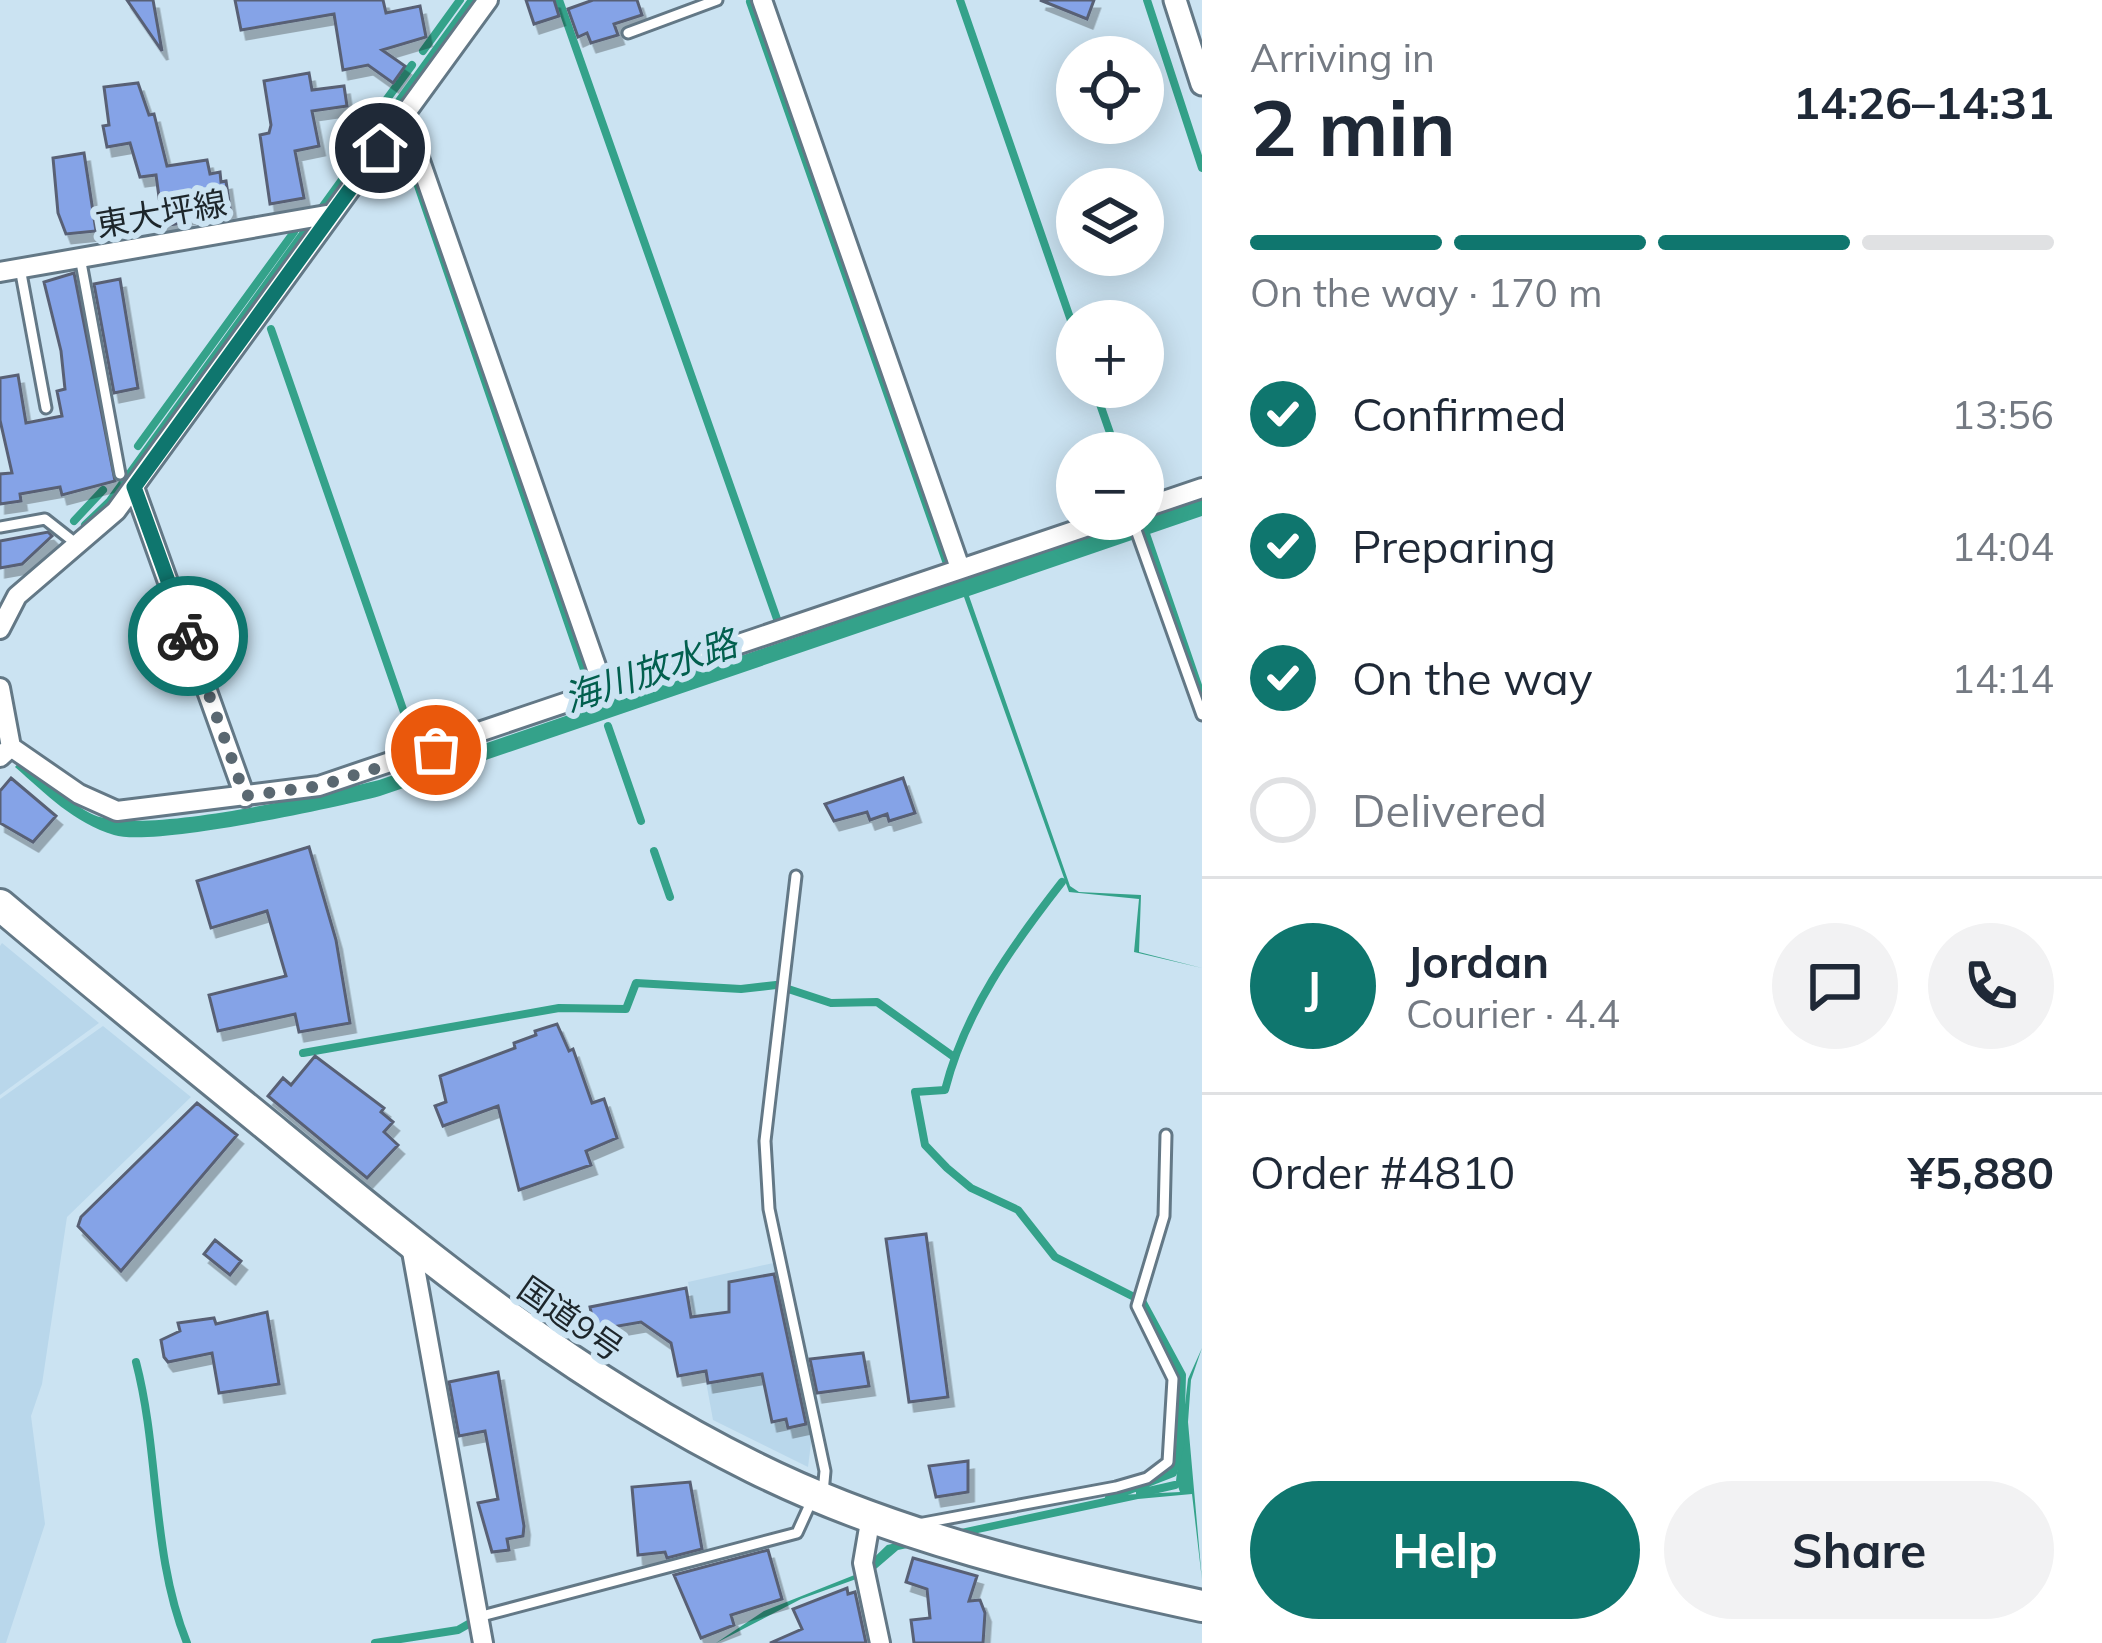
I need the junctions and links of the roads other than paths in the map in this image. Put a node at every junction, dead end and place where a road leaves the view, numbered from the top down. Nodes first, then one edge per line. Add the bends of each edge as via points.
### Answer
1 (488, 0) edge
2 (717, 0) edge
3 (762, 0) edge
4 (1175, 0) edge
5 (628, 33) dead end
6 (1202, 84) edge
7 (404, 116) junction
8 (332, 214) junction
9 (80, 257) junction
10 (20, 268) junction
11 (0, 272) edge
12 (46, 408) dead end
13 (127, 480) junction
14 (1202, 488) edge
15 (1164, 501) edge
16 (0, 526) edge
17 (1056, 536) edge
18 (1139, 540) edge
19 (78, 544) junction
20 (960, 568) junction
21 (0, 629) edge
22 (0, 688) edge
23 (604, 692) junction
24 (1202, 716) edge
25 (6, 752) edge
26 (245, 796) junction
27 (796, 876) dead end
28 (0, 905) edge
29 (1166, 1136) dead end
30 (411, 1246) junction
31 (819, 1496) junction
32 (871, 1516) junction
33 (912, 1529) junction
34 (1202, 1606) edge
35 (478, 1617) junction
36 (483, 1643) edge
37 (880, 1643) edge

1 - 7 street
2 - 5 lane
3 - 20 street
4 - 6 street
7 - 8 street
7 - 23 street
8 - 9 street, 東大坪線
8 - 13 street
9 - 10 street, 東大坪線
9 - 13 lane
10 - 11 street, 東大坪線
10 - 12 lane
13 - 19 street
13 - 26 street
14 - 15 street
16 - 19 lane via 45,518
17 - 20 street
18 - 24 lane
19 - 21 street via 17,596
20 - 23 street
22 - 25 street
23 - 26 street via 375,770
25 - 26 street via 117,811
27 - 31 lane via 765,1141 770,1209 824,1471
28 - 30 highway, 国道9号
29 - 33 lane via 1164,1216 1137,1306 1173,1379 1168,1462 1116,1487
30 - 31 highway, 国道9号 via 617,1394
30 - 35 street
31 - 32 highway, 国道9号
31 - 35 lane via 797,1533
32 - 33 highway, 国道9号
32 - 37 street via 865,1571
33 - 34 highway, 国道9号 via 1049,1573
35 - 36 street

